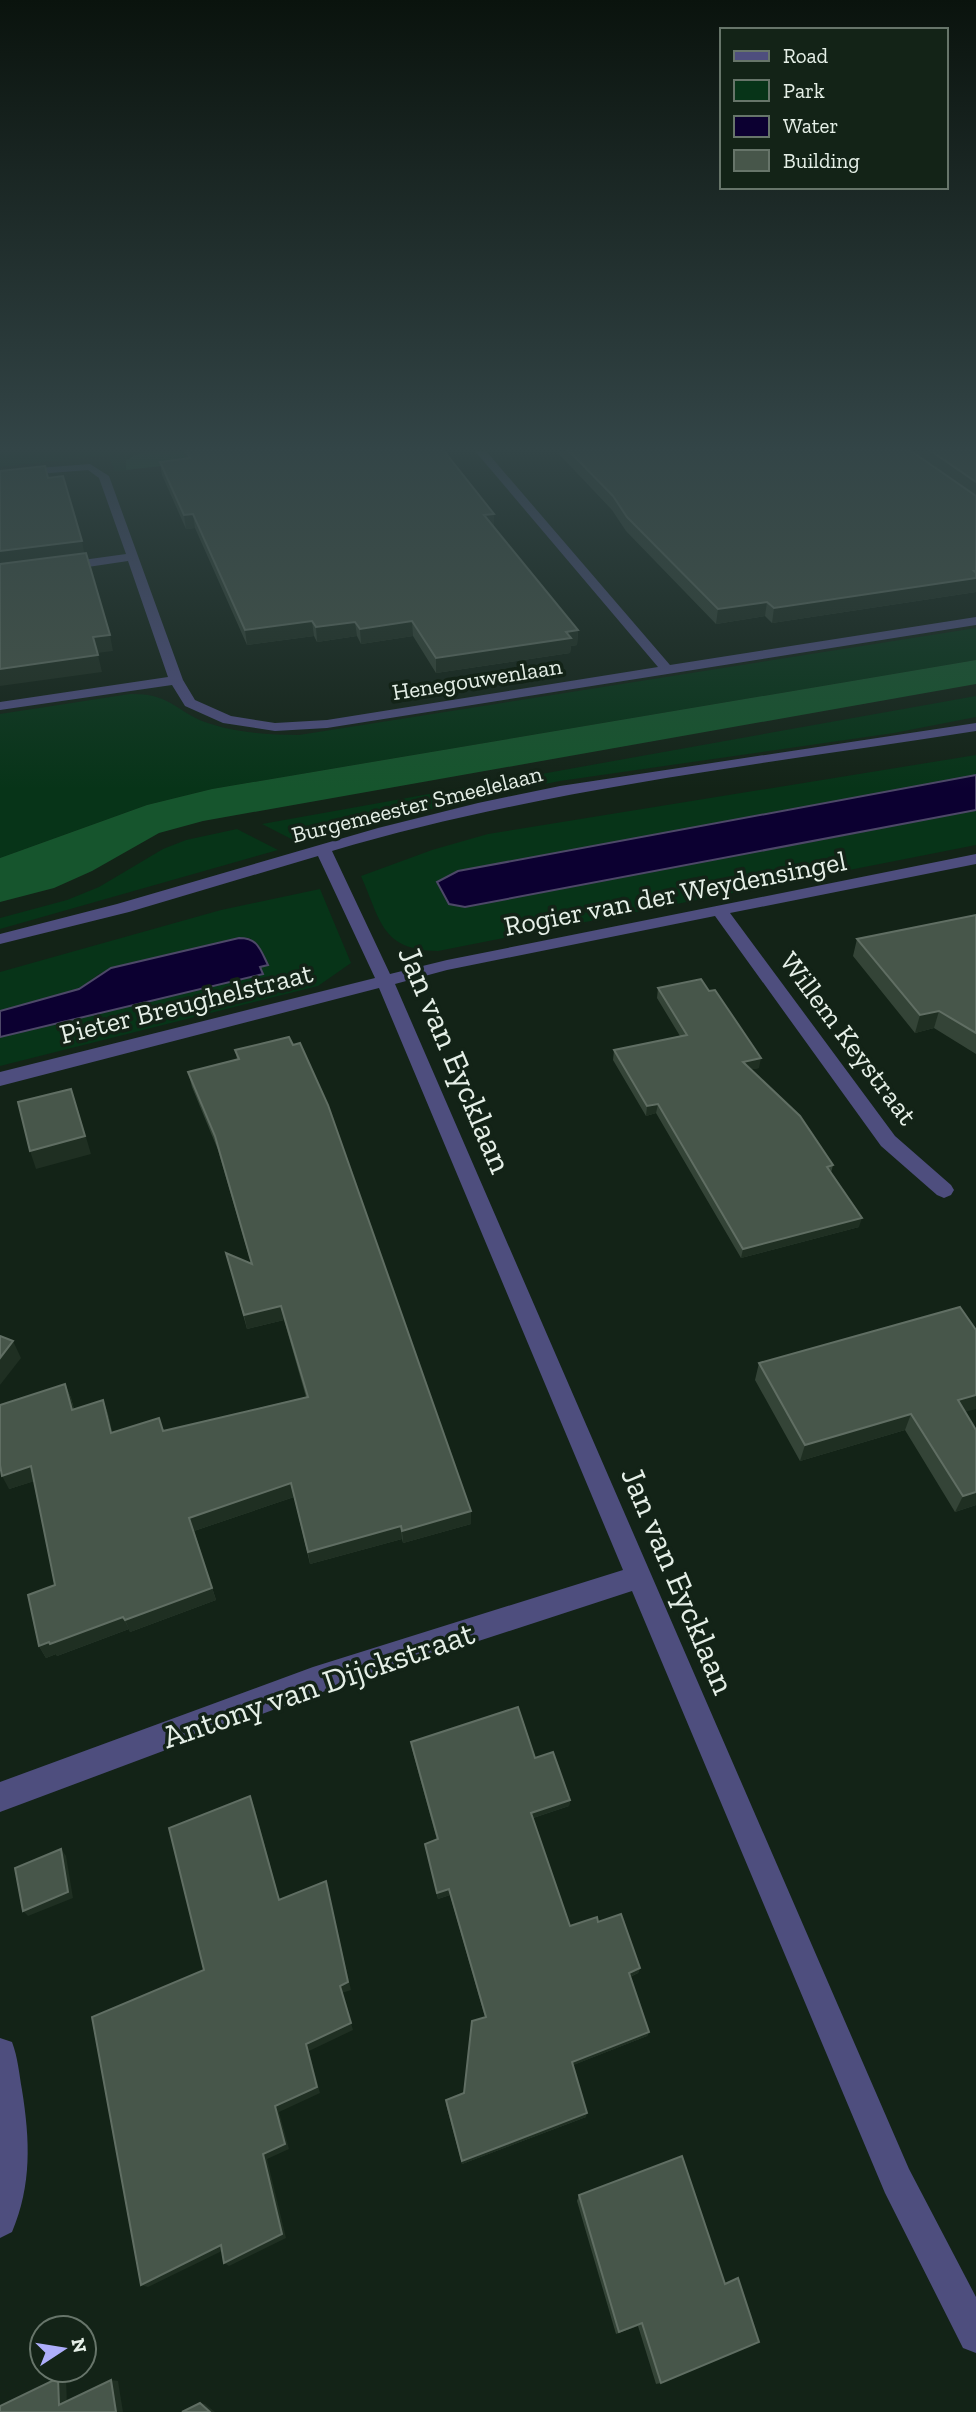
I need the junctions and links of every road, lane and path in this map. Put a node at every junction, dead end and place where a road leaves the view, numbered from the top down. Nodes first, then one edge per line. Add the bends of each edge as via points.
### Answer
1 (85, 564) edge
2 (135, 564) edge
3 (576, 564) edge
4 (53, 568) edge
5 (976, 621) edge
6 (667, 670) junction
7 (176, 680) junction
8 (0, 706) edge
9 (976, 727) edge
10 (323, 850) junction
11 (976, 859) edge
12 (720, 911) junction
13 (0, 939) edge
14 (385, 981) junction
15 (0, 1079) edge
16 (944, 1190) dead end
17 (639, 1577) junction
18 (0, 1797) edge
19 (0, 2054) edge
20 (0, 2220) edge
21 (976, 2335) edge

1 - 4 street
2 - 7 street, Henegouwenlaan
3 - 6 street
5 - 6 street, Henegouwenlaan
6 - 7 street, Henegouwenlaan via 327,724 275,727 228,720 190,703
7 - 8 street
9 - 10 street, Burgemeester Smeelelaan via 560,791 384,831
10 - 13 street, Burgemeester Smeelelaan
10 - 14 street, Jan van Eycklaan
11 - 12 street, Rogier van der Weydensingel
12 - 14 street, Rogier van der Weydensingel
12 - 16 street, Willem Keystraat via 888,1141
14 - 15 street, Pieter Breughelstraat
14 - 17 street, Jan van Eycklaan
17 - 18 street, Antony van Dijckstraat via 313,1681
17 - 21 street, Jan van Eycklaan via 897,2181
19 - 20 street via 13,2144

